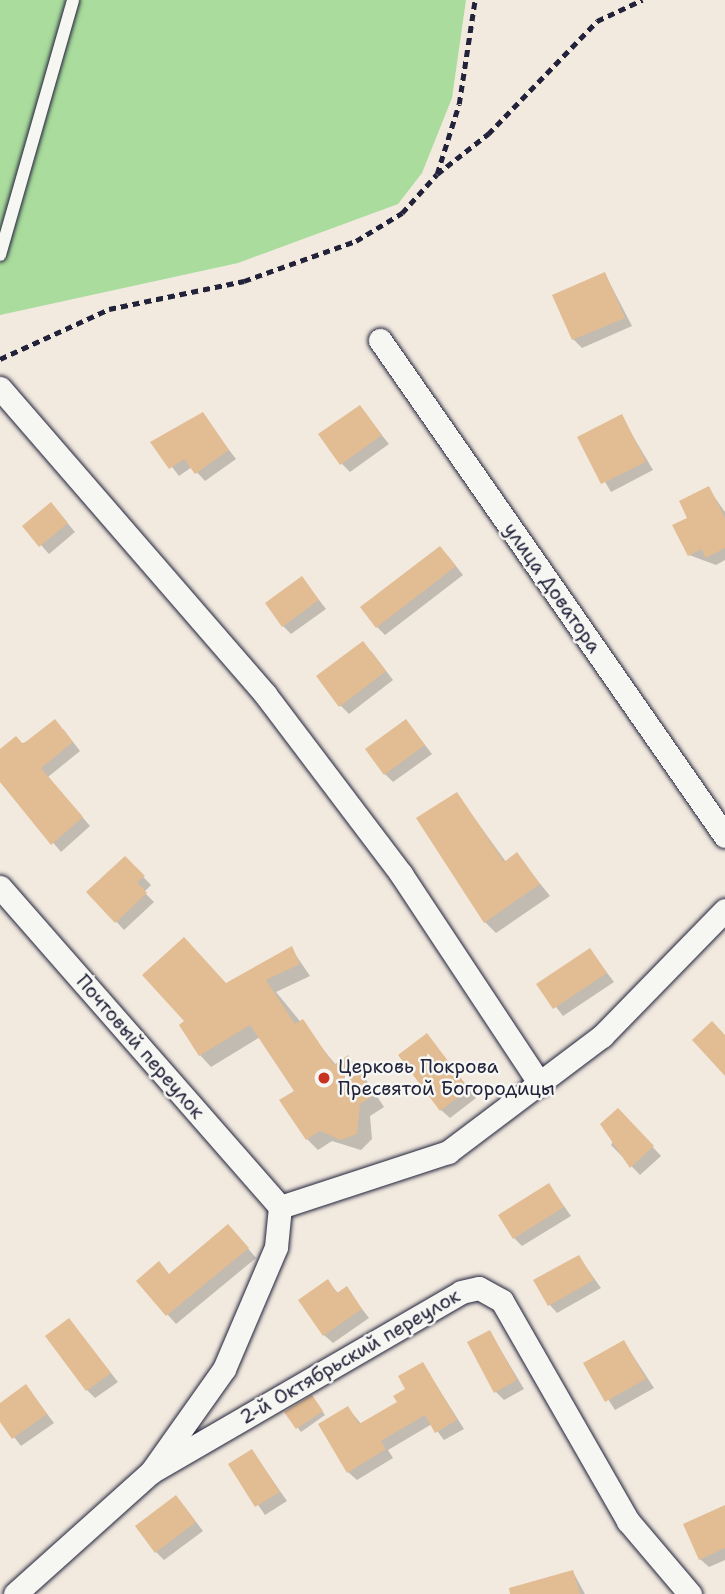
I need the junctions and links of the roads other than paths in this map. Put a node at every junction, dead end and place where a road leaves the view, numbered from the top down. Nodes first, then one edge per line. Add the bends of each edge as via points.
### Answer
1 (73, 0) edge
2 (0, 255) edge
3 (380, 340) dead end
4 (0, 388) edge
5 (725, 836) edge
6 (0, 887) edge
7 (725, 910) edge
8 (540, 1084) junction
9 (279, 1207) junction
10 (151, 1472) junction
11 (15, 1594) edge
12 (690, 1594) edge

1 - 2 lane
3 - 5 street, улица Доватора
4 - 8 street via 265,694 401,874
6 - 9 street, Почтовый переулок
7 - 8 street via 652,990
8 - 9 street via 448,1152 416,1168
9 - 10 street via 276,1247 229,1357
10 - 11 street
10 - 12 street, 2-й Октябрьский переулок via 461,1292 479,1288 502,1301 628,1521

